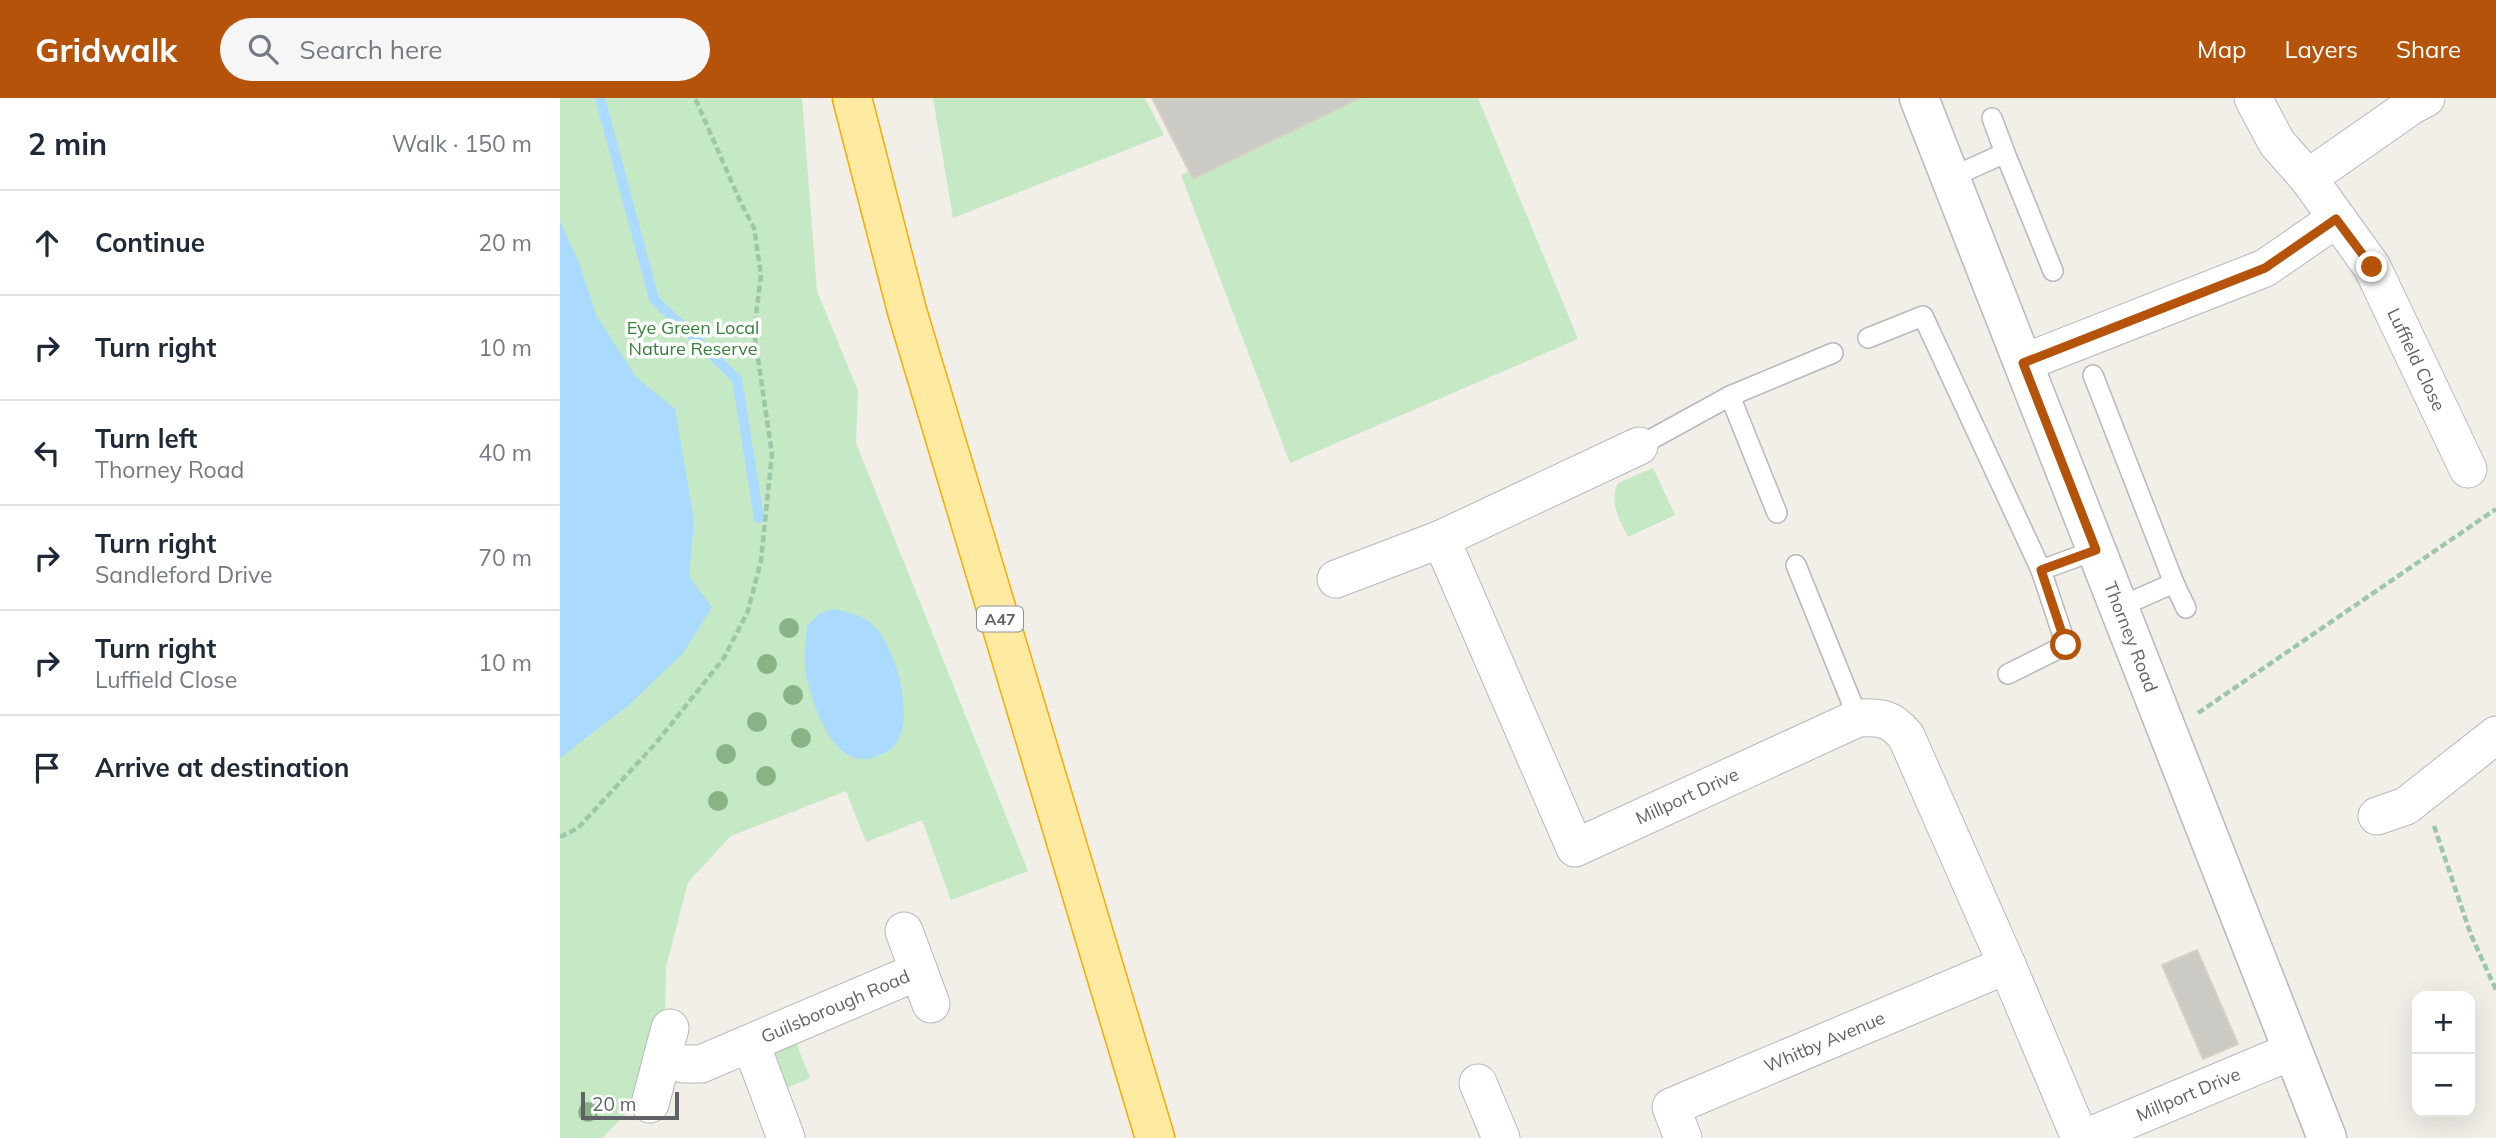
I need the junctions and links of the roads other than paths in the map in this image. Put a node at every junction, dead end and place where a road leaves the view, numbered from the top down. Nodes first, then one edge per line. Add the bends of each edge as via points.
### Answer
1 (852, 98) edge
2 (1919, 98) edge
3 (2253, 98) edge
4 (2426, 98) edge
5 (1992, 118) dead end
6 (2006, 153) junction
7 (1950, 178) junction
8 (2308, 178) junction
9 (2336, 219) junction
10 (2053, 271) dead end
11 (1868, 338) dead end
12 (1833, 353) dead end
13 (2023, 363) junction
14 (2093, 375) dead end
15 (1730, 396) junction
16 (1639, 446) joint
17 (2468, 469) dead end
18 (1777, 513) dead end
19 (1441, 538) junction
20 (2096, 550) junction
21 (1796, 565) dead end
22 (2041, 570) junction
23 (1336, 579) dead end
24 (2174, 583) junction
25 (2117, 608) junction
26 (2186, 608) dead end
27 (2008, 674) dead end
28 (1858, 718) junction
29 (2496, 735) edge
30 (2377, 816) dead end
31 (900, 919) dead end
32 (2007, 965) junction
33 (751, 1044) junction
34 (2292, 1051) junction
35 (1478, 1083) dead end
36 (650, 1104) dead end
37 (786, 1138) edge
38 (1155, 1138) edge
39 (1501, 1138) edge
40 (1684, 1138) edge
41 (2082, 1138) edge
42 (2327, 1138) edge

1 - 38 highway, A47 via 911,324
2 - 7 street, Thorney Road
3 - 8 street, Luffield Close via 2277,143
4 - 8 street
5 - 6 lane
6 - 7 lane
6 - 10 lane
7 - 13 street, Thorney Road
8 - 9 street, Luffield Close
9 - 13 street via 2265,268
9 - 17 street, Luffield Close via 2372,267
11 - 22 lane via 1923,316
12 - 15 lane
13 - 20 street, Thorney Road
14 - 24 lane
15 - 16 lane
15 - 18 lane
16 - 19 street
19 - 23 street
19 - 28 street, Millport Drive via 1575,848
20 - 22 lane
20 - 25 street, Thorney Road
21 - 28 lane
22 - 27 lane via 2066,645
24 - 25 lane
24 - 26 lane
25 - 34 street, Thorney Road
28 - 32 street, Millport Drive via 1894,723 1906,736
29 - 30 street via 2406,806
31 - 33 street, Guilsborough Road via 925,987
32 - 40 street, Whitby Avenue via 1671,1107
32 - 41 street, Millport Drive
33 - 36 street, Guilsborough Road via 701,1064 683,1064 666,1043
33 - 37 street, Guilsborough Road
34 - 41 street, Millport Drive
34 - 42 street, Thorney Road
35 - 39 street

